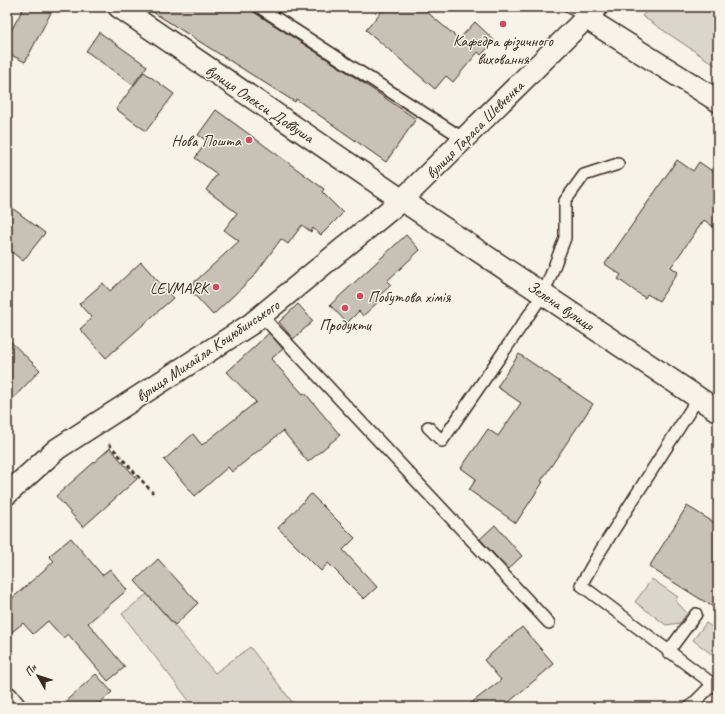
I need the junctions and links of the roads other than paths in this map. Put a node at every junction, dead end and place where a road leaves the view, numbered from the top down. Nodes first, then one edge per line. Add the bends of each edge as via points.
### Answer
1 (119, 7) edge
2 (259, 7) edge
3 (584, 11) edge
4 (718, 101) edge
5 (464, 139) junction
6 (618, 164) dead end
7 (402, 200) junction
8 (544, 293) junction
9 (261, 315) junction
10 (698, 398) junction
11 (718, 411) edge
12 (428, 427) dead end
13 (7, 494) edge
14 (696, 614) dead end
15 (549, 623) dead end
16 (668, 652) junction
17 (715, 686) edge
18 (7, 697) edge
19 (15, 707) edge
20 (690, 707) edge

1 - 7 street, вулиця Олекси Довбуша
2 - 5 lane
3 - 4 street
3 - 5 street, вулиця Тараса Шевченка
5 - 7 street, вулиця Тараса Шевченка
6 - 8 lane via 584,175 565,201 565,238
7 - 8 street, Зелена вулиця
7 - 9 street, вулиця Михайла Коцюбинського
8 - 10 street, Зелена вулиця
8 - 12 lane via 442,441
9 - 13 street, вулиця Михайла Коцюбинського via 57,449
9 - 15 lane
10 - 11 street, Зелена вулиця
10 - 16 lane via 581,585
14 - 16 lane
16 - 17 lane
17 - 20 lane
18 - 19 street

